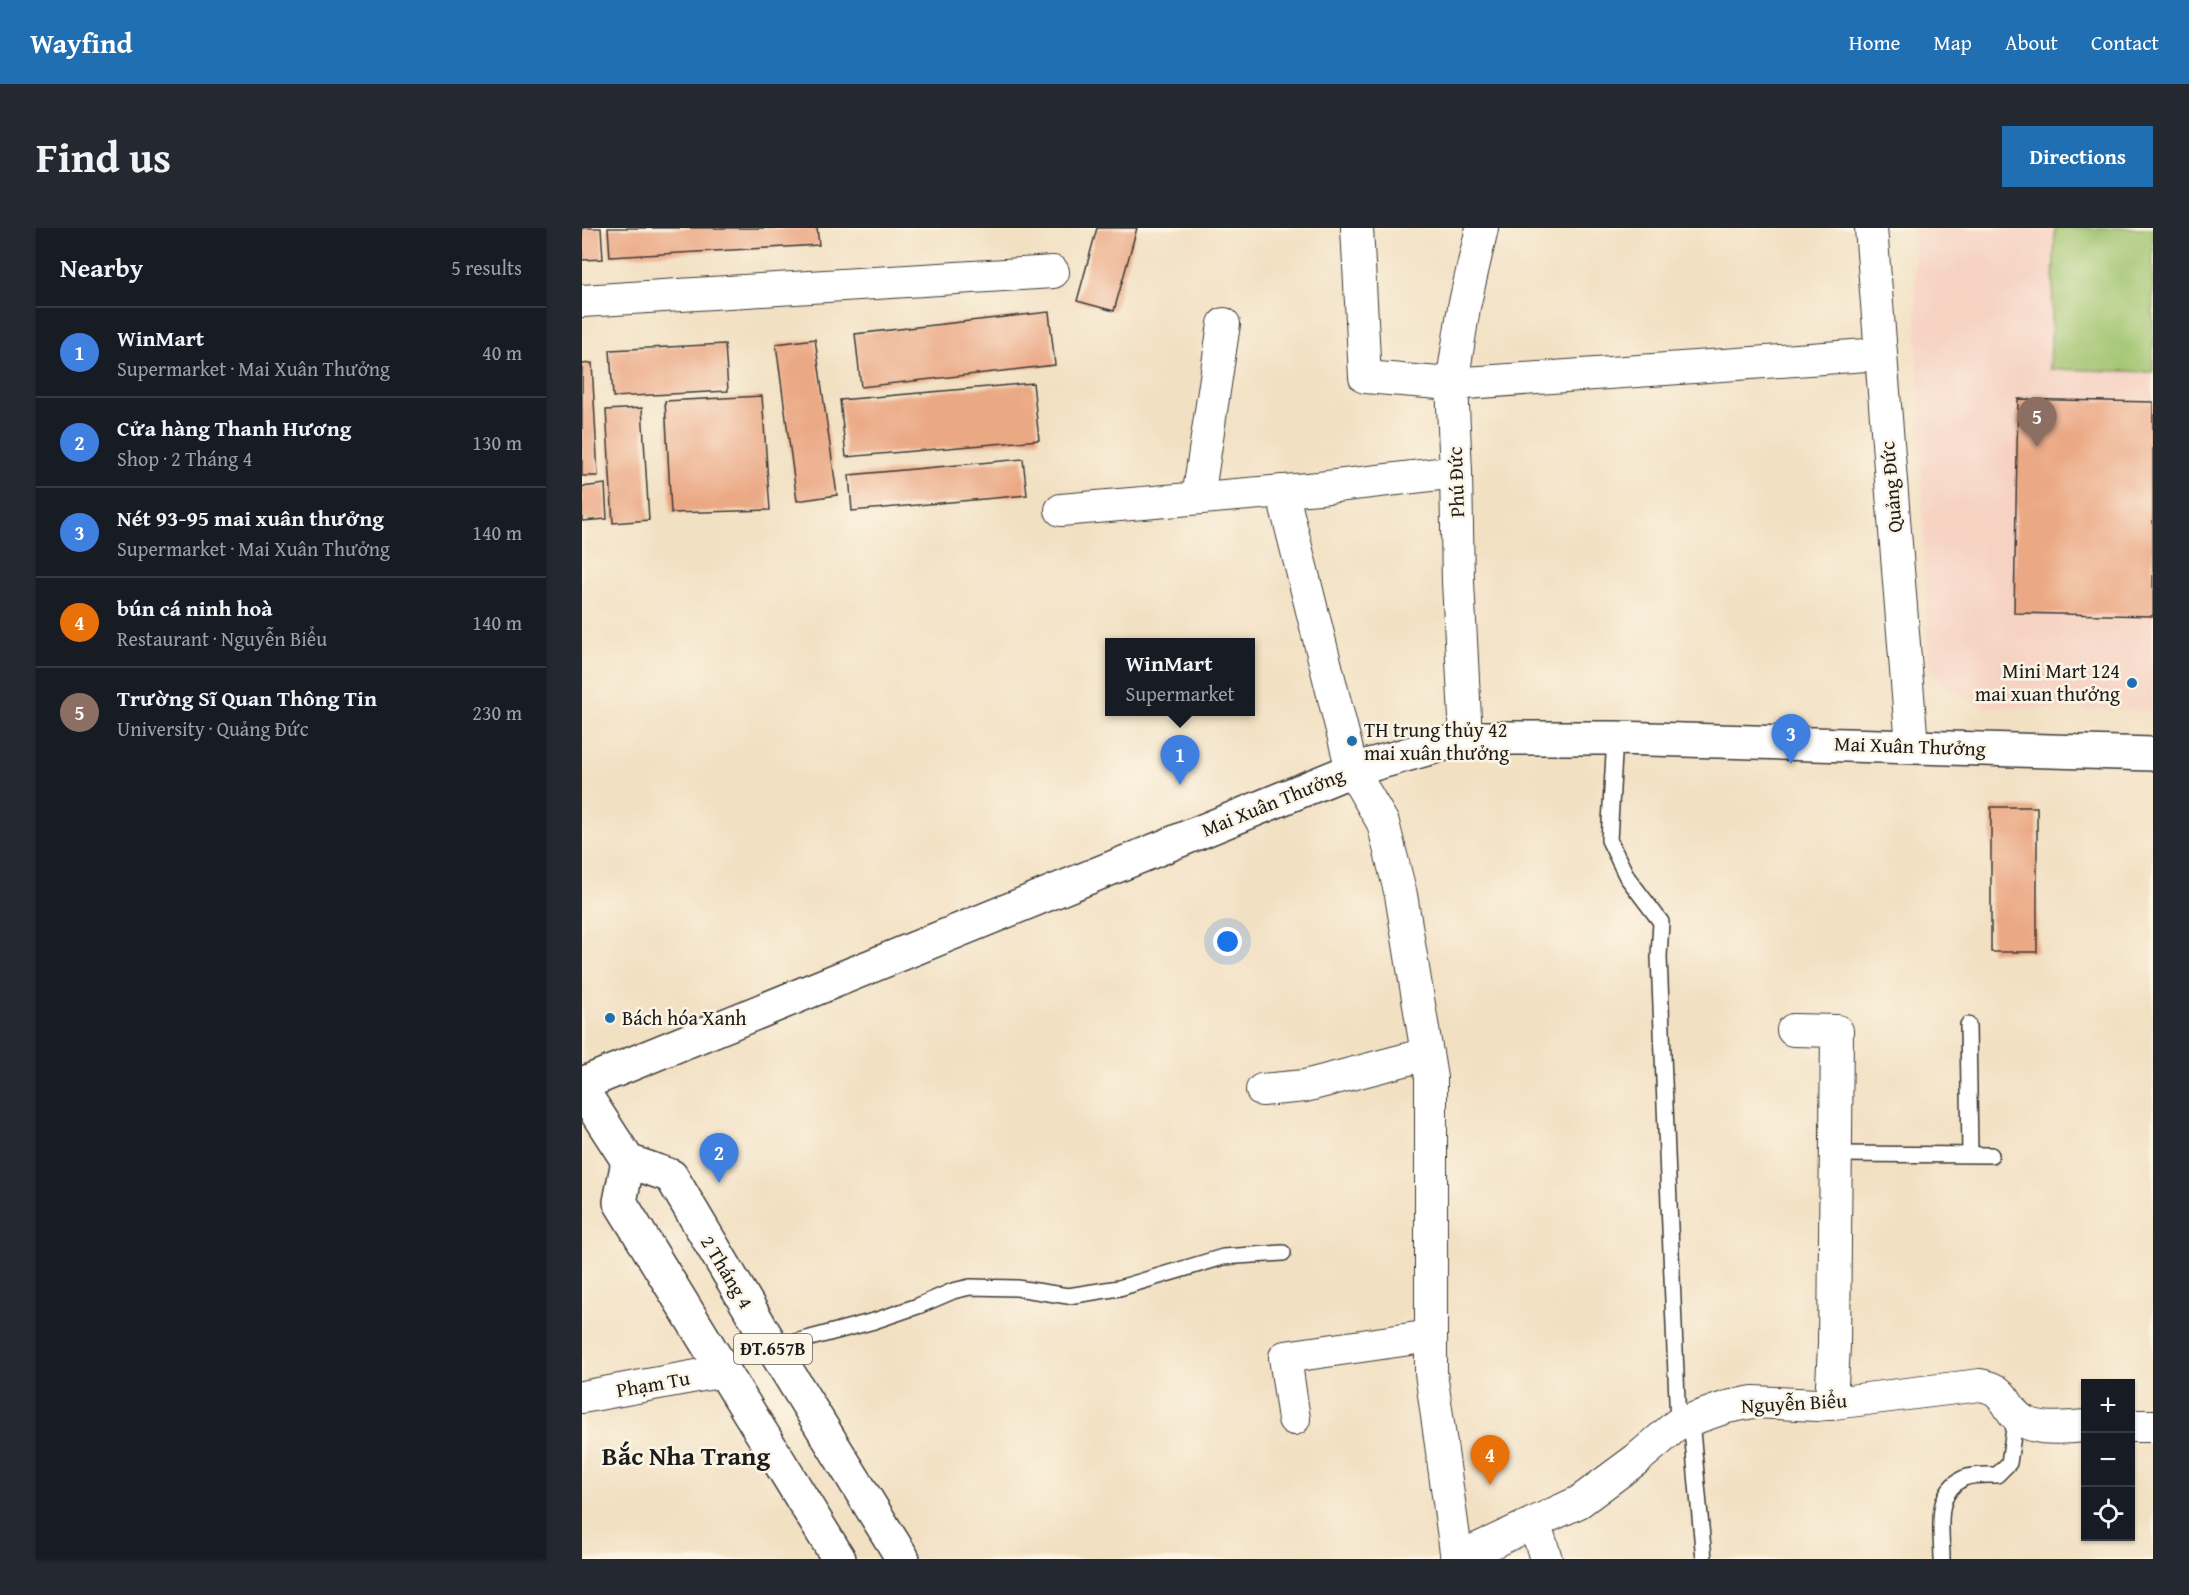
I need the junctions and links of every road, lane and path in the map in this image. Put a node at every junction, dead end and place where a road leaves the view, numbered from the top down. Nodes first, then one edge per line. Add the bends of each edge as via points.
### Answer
1 (1357, 228) edge
2 (1482, 228) edge
3 (1871, 228) edge
4 (1053, 272) dead end
5 (582, 301) edge
6 (1224, 324) dead end
7 (1881, 354) junction
8 (1452, 384) junction
9 (1456, 472) junction
10 (1282, 491) junction
11 (1198, 498) junction
12 (1061, 510) dead end
13 (1466, 738) junction
14 (1615, 738) junction
15 (1912, 746) junction
16 (2153, 754) edge
17 (1352, 770) junction
18 (1968, 1025) dead end
19 (1793, 1030) dead end
20 (1427, 1054) junction
21 (582, 1084) edge
22 (582, 1090) edge
23 (1262, 1090) dead end
24 (1834, 1154) junction
25 (1970, 1154) junction
26 (1991, 1155) dead end
27 (628, 1161) junction
28 (1283, 1253) dead end
29 (1431, 1336) junction
30 (773, 1348) junction
31 (724, 1371) junction
32 (582, 1397) edge
33 (1831, 1404) junction
34 (2016, 1415) junction
35 (1294, 1419) dead end
36 (1684, 1422) junction
37 (2081, 1426) edge
38 (2135, 1426) edge
39 (2153, 1426) edge
40 (1535, 1524) junction
41 (839, 1559) edge
42 (903, 1559) edge
43 (1456, 1559) edge
44 (1546, 1559) edge
45 (1704, 1559) edge
46 (1942, 1559) edge

1 - 8 street via 1365,376
2 - 8 street, Phú Đức
3 - 7 street, Quảng Đức
4 - 5 street
6 - 11 street
7 - 8 street
7 - 15 street, Quảng Đức
8 - 9 street, Phú Đức
9 - 10 street
9 - 13 street, Phú Đức
10 - 11 street
10 - 17 street
11 - 12 street
13 - 14 main road, Mai Xuân Thưởng
13 - 17 main road, Mai Xuân Thưởng
14 - 15 main road, Mai Xuân Thưởng
14 - 36 lane via 1609,840 1627,877 1661,922 1659,957
15 - 16 main road, Mai Xuân Thưởng
17 - 20 street via 1383,823 1401,895
17 - 21 main road, Mai Xuân Thưởng
18 - 25 lane
19 - 24 street via 1837,1031
20 - 23 street via 1305,1086
20 - 29 street via 1431,1078
22 - 27 main road
24 - 25 lane
24 - 33 street
25 - 26 lane
27 - 30 main road, 2 Tháng 4 / ĐT.657B via 671,1176
27 - 31 main road, ĐT.657B via 620,1202
28 - 30 lane via 1223,1257 1119,1288 1068,1296 1017,1288 952,1290 874,1321
29 - 35 street via 1285,1357
29 - 43 street via 1431,1373
30 - 42 main road, 2 Tháng 4 / ĐT.657B
31 - 32 street, Phạm Tu
31 - 41 main road, ĐT.657B
33 - 34 street, Nguyễn Biểu via 1980,1385 1993,1387
33 - 36 street, Nguyễn Biểu via 1753,1402
34 - 37 street via 2037,1425
34 - 46 lane via 2009,1463 1997,1475 1965,1477 1945,1494 1941,1507
36 - 40 street, Nguyễn Biểu via 1579,1502
36 - 45 lane
38 - 39 street
40 - 43 street, Nguyễn Biểu
40 - 44 street

